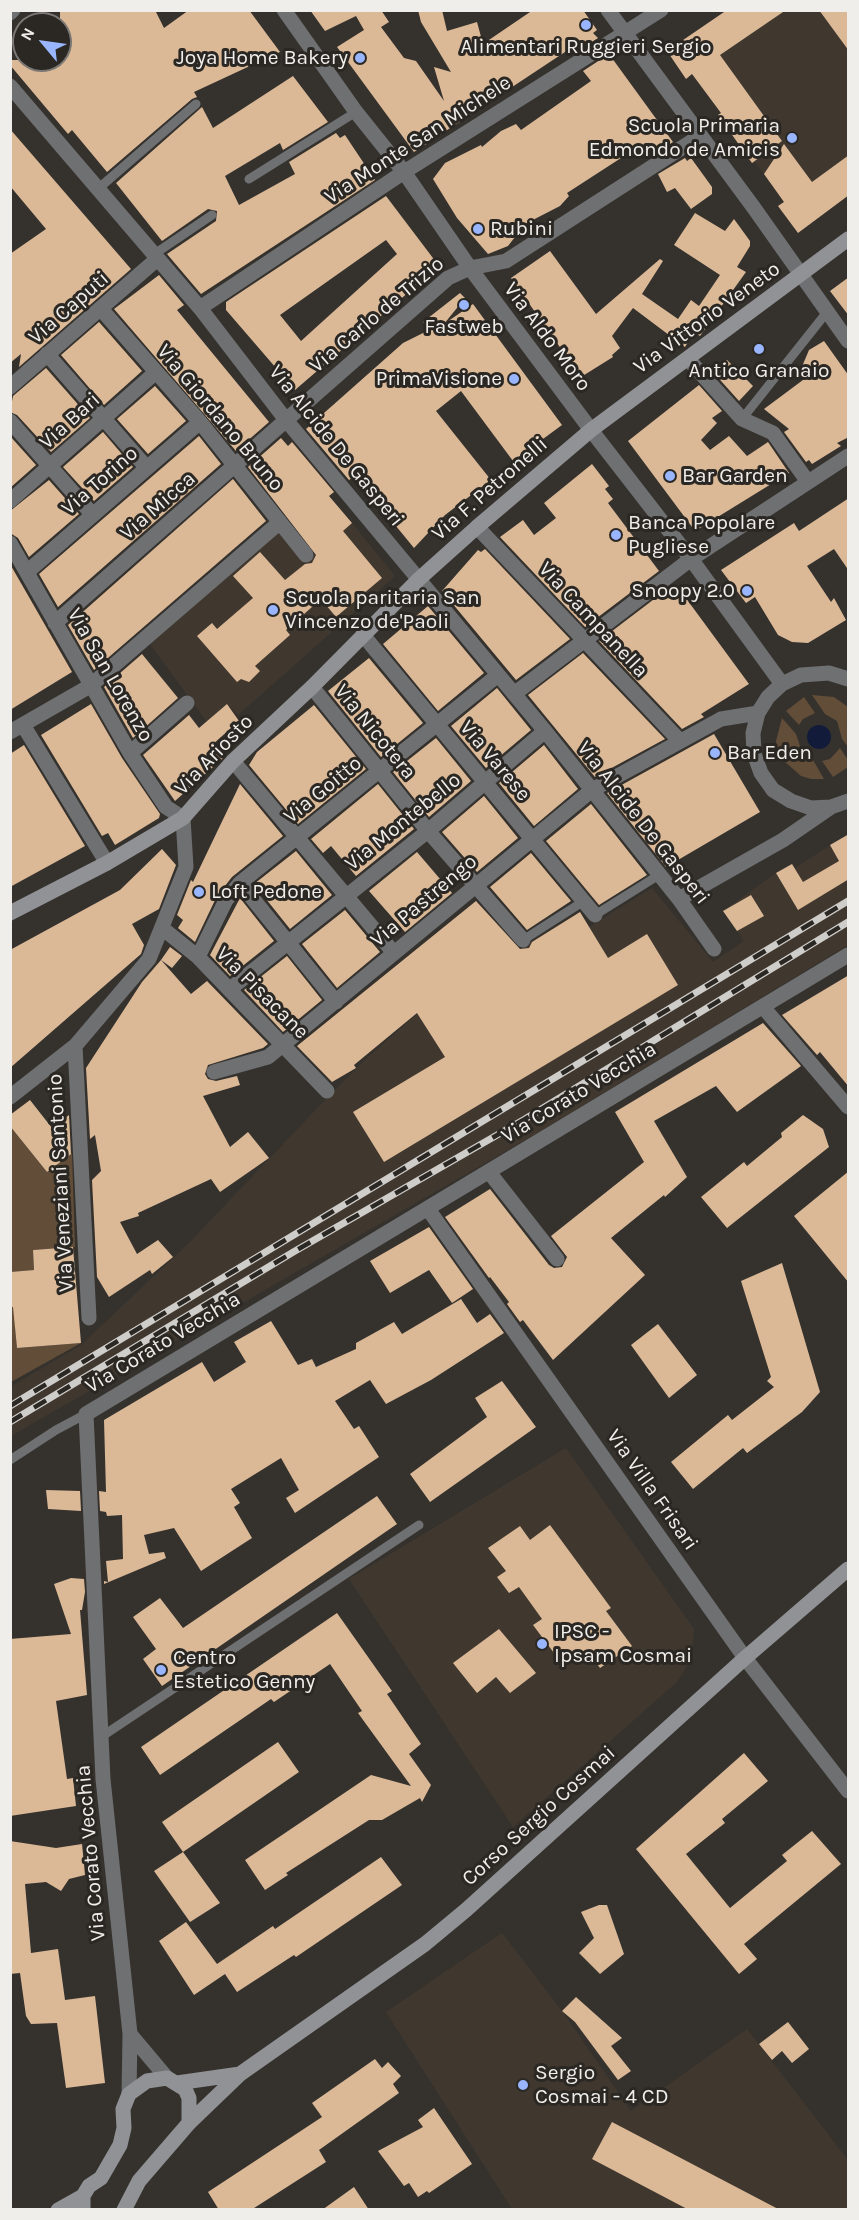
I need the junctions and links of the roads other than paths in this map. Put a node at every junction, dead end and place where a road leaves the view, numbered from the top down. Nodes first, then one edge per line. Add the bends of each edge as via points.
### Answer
1 (284, 10) edge
2 (608, 10) edge
3 (661, 10) edge
4 (626, 34) junction
5 (10, 86) edge
6 (196, 104) dead end
7 (356, 112) junction
8 (700, 136) junction
9 (404, 172) junction
10 (249, 178) dead end
11 (99, 188) junction
12 (212, 215) dead end
13 (849, 239) edge
14 (154, 258) junction
15 (470, 268) junction
16 (801, 275) junction
17 (200, 308) junction
18 (101, 309) junction
19 (827, 312) junction
20 (849, 341) edge
21 (47, 354) junction
22 (688, 359) junction
23 (156, 372) junction
24 (10, 387) edge
25 (104, 419) junction
26 (742, 419) junction
27 (286, 420) junction
28 (10, 421) edge
29 (200, 422) junction
30 (591, 430) junction
31 (849, 456) edge
32 (50, 466) junction
33 (235, 467) junction
34 (147, 468) junction
35 (808, 482) junction
36 (10, 501) edge
37 (93, 515) junction
38 (280, 522) junction
39 (477, 526) junction
40 (11, 544) edge
41 (306, 555) dead end
42 (691, 559) junction
43 (27, 572) junction
44 (418, 579) junction
45 (55, 623) junction
46 (363, 635) junction
47 (584, 641) junction
48 (498, 675) junction
49 (849, 679) edge
50 (782, 684) junction
51 (90, 686) junction
52 (312, 687) junction
53 (514, 694) junction
54 (186, 703) dead end
55 (758, 713) junction
56 (438, 725) junction
57 (17, 729) edge
58 (545, 731) junction
59 (680, 741) junction
60 (130, 753) junction
61 (233, 761) junction
62 (379, 772) junction
63 (486, 782) junction
64 (592, 790) junction
65 (849, 801) edge
66 (831, 807) junction
67 (183, 818) junction
68 (428, 831) junction
69 (298, 837) junction
70 (532, 839) junction
71 (107, 863) junction
72 (659, 875) junction
73 (240, 883) junction
74 (476, 885) junction
75 (346, 895) junction
76 (679, 899) junction
77 (584, 901) junction
78 (10, 913) edge
79 (595, 915) joint
80 (162, 928) junction
81 (523, 940) joint
82 (287, 942) junction
83 (714, 949) dead end
84 (394, 953) junction
85 (849, 955) edge
86 (198, 957) junction
87 (230, 989) junction
88 (336, 1002) junction
89 (763, 1007) junction
90 (284, 1044) junction
91 (75, 1047) junction
92 (214, 1072) dead end
93 (327, 1091) dead end
94 (10, 1097) edge
95 (849, 1107) edge
96 (489, 1172) junction
97 (428, 1209) junction
98 (557, 1259) dead end
99 (89, 1318) dead end
100 (86, 1414) junction
101 (10, 1460) edge
102 (419, 1525) dead end
103 (849, 1569) edge
104 (745, 1658) junction
105 (101, 1737) junction
106 (849, 1791) edge
107 (130, 2034) junction
108 (240, 2074) junction
109 (172, 2081) junction
110 (129, 2094) junction
111 (189, 2123) junction
112 (132, 2193) junction
113 (83, 2203) edge
114 (58, 2210) edge
115 (124, 2210) edge
116 (138, 2210) edge

1 - 7 street, Via Aldo Moro
2 - 4 street
3 - 4 street, Via Monte San Michele
4 - 8 street
4 - 9 street, Via Monte San Michele
5 - 11 street, Via Alcide De Gasperi
6 - 11 lane
7 - 9 street, Via Aldo Moro
7 - 10 lane
8 - 15 street, Via Carlo de Trizio via 506,261
8 - 16 street
9 - 15 street, Via Aldo Moro
9 - 17 street, Via Monte San Michele
11 - 14 street, Via Alcide De Gasperi
12 - 14 lane
13 - 16 main road, Via Vittorio Veneto
14 - 17 street, Via Alcide De Gasperi
14 - 18 street, Via Caputi
15 - 27 street, Via Carlo de Trizio via 433,291
15 - 30 street, Via Aldo Moro
16 - 19 street
16 - 22 main road, Via Vittorio Veneto
17 - 27 street, Via Alcide De Gasperi
18 - 21 street, Via Caputi
18 - 23 street, Via Giordano Bruno
19 - 20 street
19 - 26 lane
21 - 24 street, Via Caputi
21 - 25 street
22 - 26 street
22 - 30 main road, Via Vittorio Veneto
23 - 25 street, Via Bari
23 - 29 street, Via Giordano Bruno
25 - 32 street, Via Bari
25 - 34 street
26 - 35 street via 772,433
27 - 33 street, Via Micca
27 - 44 street, Via Alcide De Gasperi
28 - 32 street
29 - 33 street, Via Giordano Bruno
29 - 34 street, Via Torino
30 - 39 main road, Via F. Petronelli
30 - 42 street, Via Aldo Moro
31 - 35 street
32 - 36 street, Via Bari
32 - 37 street
33 - 38 street, Via Giordano Bruno
33 - 45 street, Via Micca
34 - 37 street, Via Torino
35 - 42 street
37 - 43 street, Via Torino
38 - 41 street, Via Giordano Bruno
38 - 51 street
39 - 44 main road, Via F. Petronelli
39 - 47 street, Via Campanella
40 - 43 street, Via San Lorenzo
42 - 47 street
42 - 50 street, Via Aldo Moro
43 - 45 street, Via San Lorenzo
44 - 46 main road, Via Ariosto
44 - 48 street, Via Alcide De Gasperi
45 - 51 street, Via San Lorenzo
46 - 52 main road, Via Ariosto
46 - 56 street, Via Varese
47 - 53 street
47 - 59 street, Via Campanella
48 - 53 street, Via Alcide De Gasperi
48 - 56 street, Via Goitto
49 - 50 street via 829,673 801,675
50 - 55 street
51 - 57 street
51 - 60 street, Via San Lorenzo
52 - 61 main road, Via Ariosto
52 - 62 street, Via Nicotera
53 - 58 street, Via Alcide De Gasperi
54 - 60 street
55 - 59 street, Via Pastrengo via 721,719
55 - 66 street via 753,733 754,754 773,790 811,807
56 - 62 street, Via Goitto
56 - 63 street, Via Varese
57 - 71 street
58 - 63 street, Via Montebello
58 - 64 street, Via Alcide De Gasperi
59 - 64 street, Via Pastrengo
60 - 67 street, Via San Lorenzo via 166,807
61 - 67 main road, Via Ariosto
61 - 69 street
62 - 68 street, Via Nicotera
62 - 69 street, Via Goitto
63 - 68 street, Via Montebello
63 - 70 street, Via Varese
64 - 70 street, Via Pastrengo
64 - 72 street, Via Alcide De Gasperi
65 - 66 street
66 - 76 street via 783,840
67 - 71 main road
67 - 80 street, Via Ariosto via 186,867
68 - 74 street, Via Nicotera
68 - 75 street, Via Montebello
69 - 73 street, Via Goitto
69 - 75 street
70 - 74 street, Via Pastrengo
70 - 77 street, Via Varese
71 - 78 main road
72 - 76 street, Via Alcide De Gasperi
72 - 79 lane
73 - 82 street
73 - 86 street, Via Goitto via 226,900
74 - 81 street, Via Nicotera
74 - 84 street, Via Pastrengo
75 - 82 street, Via Montebello
75 - 84 street
76 - 83 street, Via Alcide De Gasperi
77 - 79 street, Via Varese
77 - 81 lane
80 - 86 street, Via Pisacane
80 - 91 street, Via Ariosto via 148,959
82 - 87 street, Via Montebello
82 - 88 street
84 - 88 street, Via Pastrengo
85 - 89 street, Via Corato Vecchia
86 - 87 street, Via Pisacane
87 - 90 street, Via Pisacane
88 - 90 street, Via Pastrengo
89 - 95 street
89 - 96 street, Via Corato Vecchia
90 - 92 street, Via Pastrengo via 268,1057
90 - 93 street, Via Pisacane
91 - 94 street, Via Ariosto
91 - 99 street, Via Veneziani Santonio
96 - 97 street, Via Corato Vecchia
96 - 98 street
97 - 100 street, Via Corato Vecchia
97 - 104 street, Via Villa Frisari
100 - 101 lane
100 - 105 street, Via Corato Vecchia
102 - 105 lane
103 - 104 main road, Corso Sergio Cosmai
104 - 106 street, Via Villa Frisari
104 - 108 main road, Corso Sergio Cosmai via 425,1944
105 - 107 street, Via Corato Vecchia
107 - 109 street
107 - 110 street, Via Corato Vecchia
108 - 109 main road, Corso Sergio Cosmai
108 - 111 main road, Corso Sergio Cosmai
109 - 110 main road, Corso Sergio Cosmai via 147,2081
109 - 111 main road via 185,2089 189,2098
110 - 113 main road via 114,2160 101,2178 89,2186
111 - 112 main road, Corso Sergio Cosmai via 160,2153
112 - 115 main road, Corso Sergio Cosmai
112 - 116 main road
113 - 114 main road

